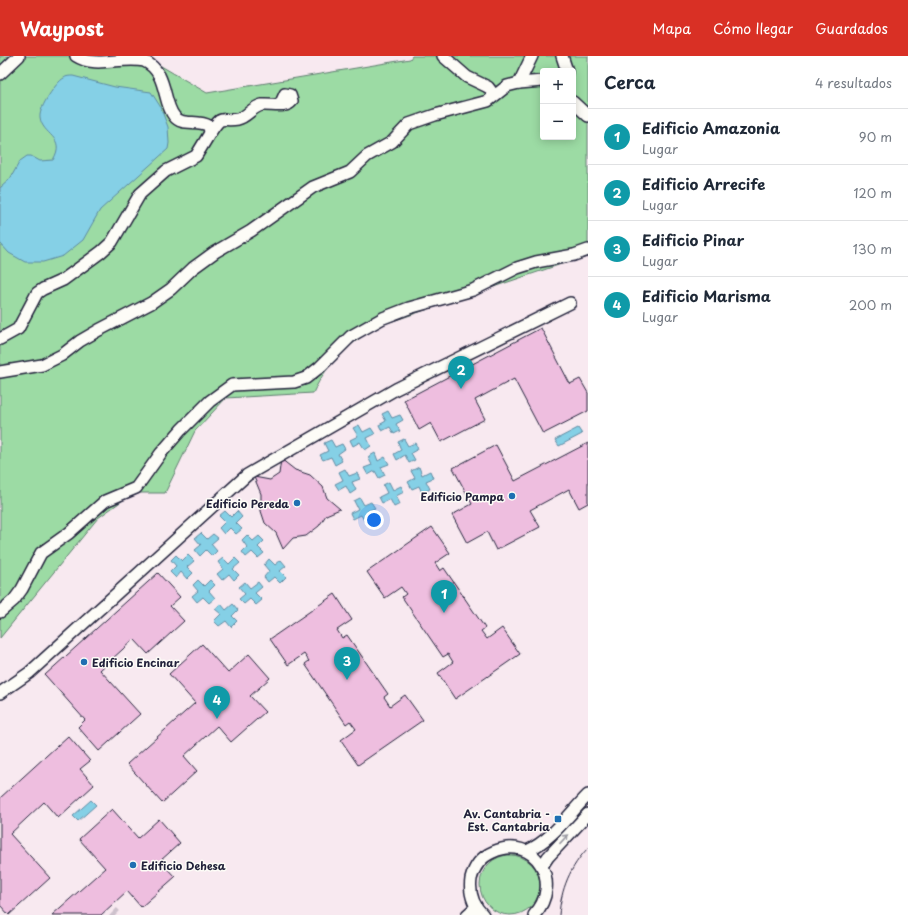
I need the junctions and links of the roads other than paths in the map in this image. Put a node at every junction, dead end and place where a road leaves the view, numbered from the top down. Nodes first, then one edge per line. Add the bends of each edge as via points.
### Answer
1 (19, 56) edge
2 (76, 56) edge
3 (443, 56) edge
4 (532, 56) edge
5 (562, 56) edge
6 (566, 68) edge
7 (0, 74) edge
8 (540, 81) edge
9 (519, 82) junction
10 (494, 95) junction
11 (575, 104) edge
12 (280, 105) dead end
13 (588, 116) edge
14 (213, 128) junction
15 (588, 250) edge
16 (570, 303) dead end
17 (0, 339) edge
18 (0, 372) edge
19 (89, 502) dead end
20 (100, 505) junction
21 (0, 612) edge
22 (0, 693) edge
23 (588, 795) edge
24 (588, 814) edge
25 (527, 851) junction
26 (542, 866) junction
27 (480, 911) edge
28 (467, 915) edge
29 (534, 915) edge

1 - 7 street
2 - 14 street via 94,62 117,56 134,57 150,63 166,90 174,116 179,120 204,123
3 - 10 street via 467,77 488,87
4 - 9 street
5 - 6 street
8 - 9 street
9 - 10 street
10 - 18 street via 488,101 409,124 392,142 360,161 350,172 313,187 251,231 215,252 151,304 99,330 42,365
11 - 13 street
12 - 14 street via 257,106 238,119 223,118
14 - 17 street via 196,156 166,171 140,194 112,242 63,280 37,293 18,329
15 - 20 street via 517,268 473,290 383,318 351,336 306,378 294,382 232,385 210,401 181,430 136,488
16 - 22 street via 396,389 247,475 29,673
19 - 20 street
20 - 21 street via 69,533 41,553 14,600
23 - 25 street via 545,840
26 -> 24 street
25 - 26 street
25 - 27 street via 502,848 485,855 473,870 470,888
26 - 29 street via 547,880 547,893 543,904
27 - 28 street

